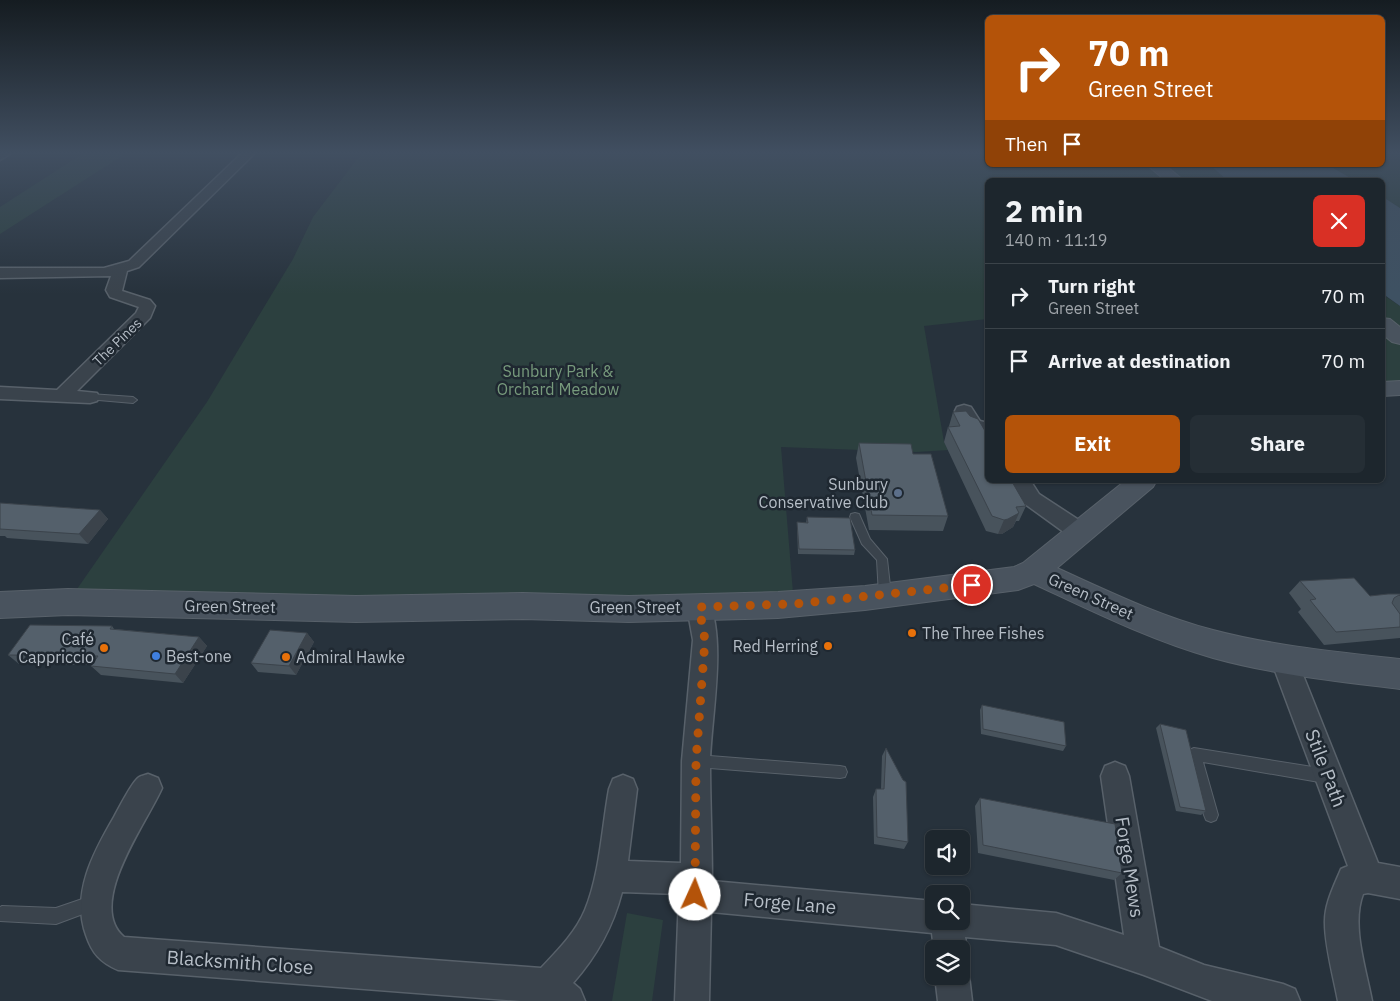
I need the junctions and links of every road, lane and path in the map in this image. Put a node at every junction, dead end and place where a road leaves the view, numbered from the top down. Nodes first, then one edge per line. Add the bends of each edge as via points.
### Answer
1 (201, 201) edge
2 (120, 270) junction
3 (0, 273) edge
4 (1385, 326) edge
5 (1400, 337) edge
6 (1400, 388) edge
7 (1385, 389) edge
8 (0, 393) edge
9 (61, 396) junction
10 (90, 397) joint
11 (133, 400) dead end
12 (964, 411) edge
13 (985, 429) edge
14 (1021, 483) edge
15 (1140, 483) edge
16 (855, 517) dead end
17 (1080, 532) junction
18 (1034, 571) junction
19 (885, 596) junction
20 (0, 605) edge
21 (699, 607) junction
22 (1284, 660) junction
23 (1400, 674) edge
24 (696, 761) junction
25 (840, 772) dead end
26 (1115, 776) dead end
27 (1328, 776) junction
28 (148, 788) dead end
29 (623, 789) dead end
30 (1210, 815) dead end
31 (610, 876) junction
32 (1368, 877) junction
33 (1400, 883) edge
34 (695, 887) junction
35 (96, 902) junction
36 (2, 914) dead end
37 (925, 916) edge
38 (970, 921) edge
39 (1144, 958) junction
40 (953, 985) edge
41 (558, 993) edge
42 (692, 1001) edge
43 (955, 1001) edge
44 (1283, 1001) edge
45 (1355, 1001) edge

1 - 2 street via 143,258
2 - 3 street via 105,273
2 - 9 street, The Pines via 114,290 116,294 144,303 147,306 144,315
4 - 5 street
6 - 7 street
8 - 9 street
9 - 10 street
10 - 11 lane
12 - 13 street via 973,425
14 - 17 street via 1032,499
15 - 17 street
16 - 19 lane via 866,541 882,559
17 - 18 street
18 - 19 street, Green Street via 1007,581
18 - 22 street, Green Street via 1149,621 1212,643
19 - 21 street, Green Street via 786,605
20 - 21 street, Green Street via 68,602 356,608
21 - 24 street via 705,640
22 - 23 street, Green Street
22 - 27 street, Stile Path
24 - 25 lane
24 - 34 street
26 - 39 street, Forge Mews
27 - 30 lane via 1194,754
27 - 32 street, Stile Path
28 - 35 street, Blacksmith Close via 102,873
29 - 31 street, Blacksmith Close
31 - 34 street
31 - 41 street, Blacksmith Close via 600,911 567,966
32 - 33 street
32 - 45 street via 1352,880 1341,924
34 - 37 street, Forge Lane
34 - 42 street
35 - 36 lane via 56,916
35 - 41 street, Blacksmith Close via 97,923 105,941 118,953
38 - 39 street via 1056,928
39 - 44 street via 1204,982
40 - 43 street

